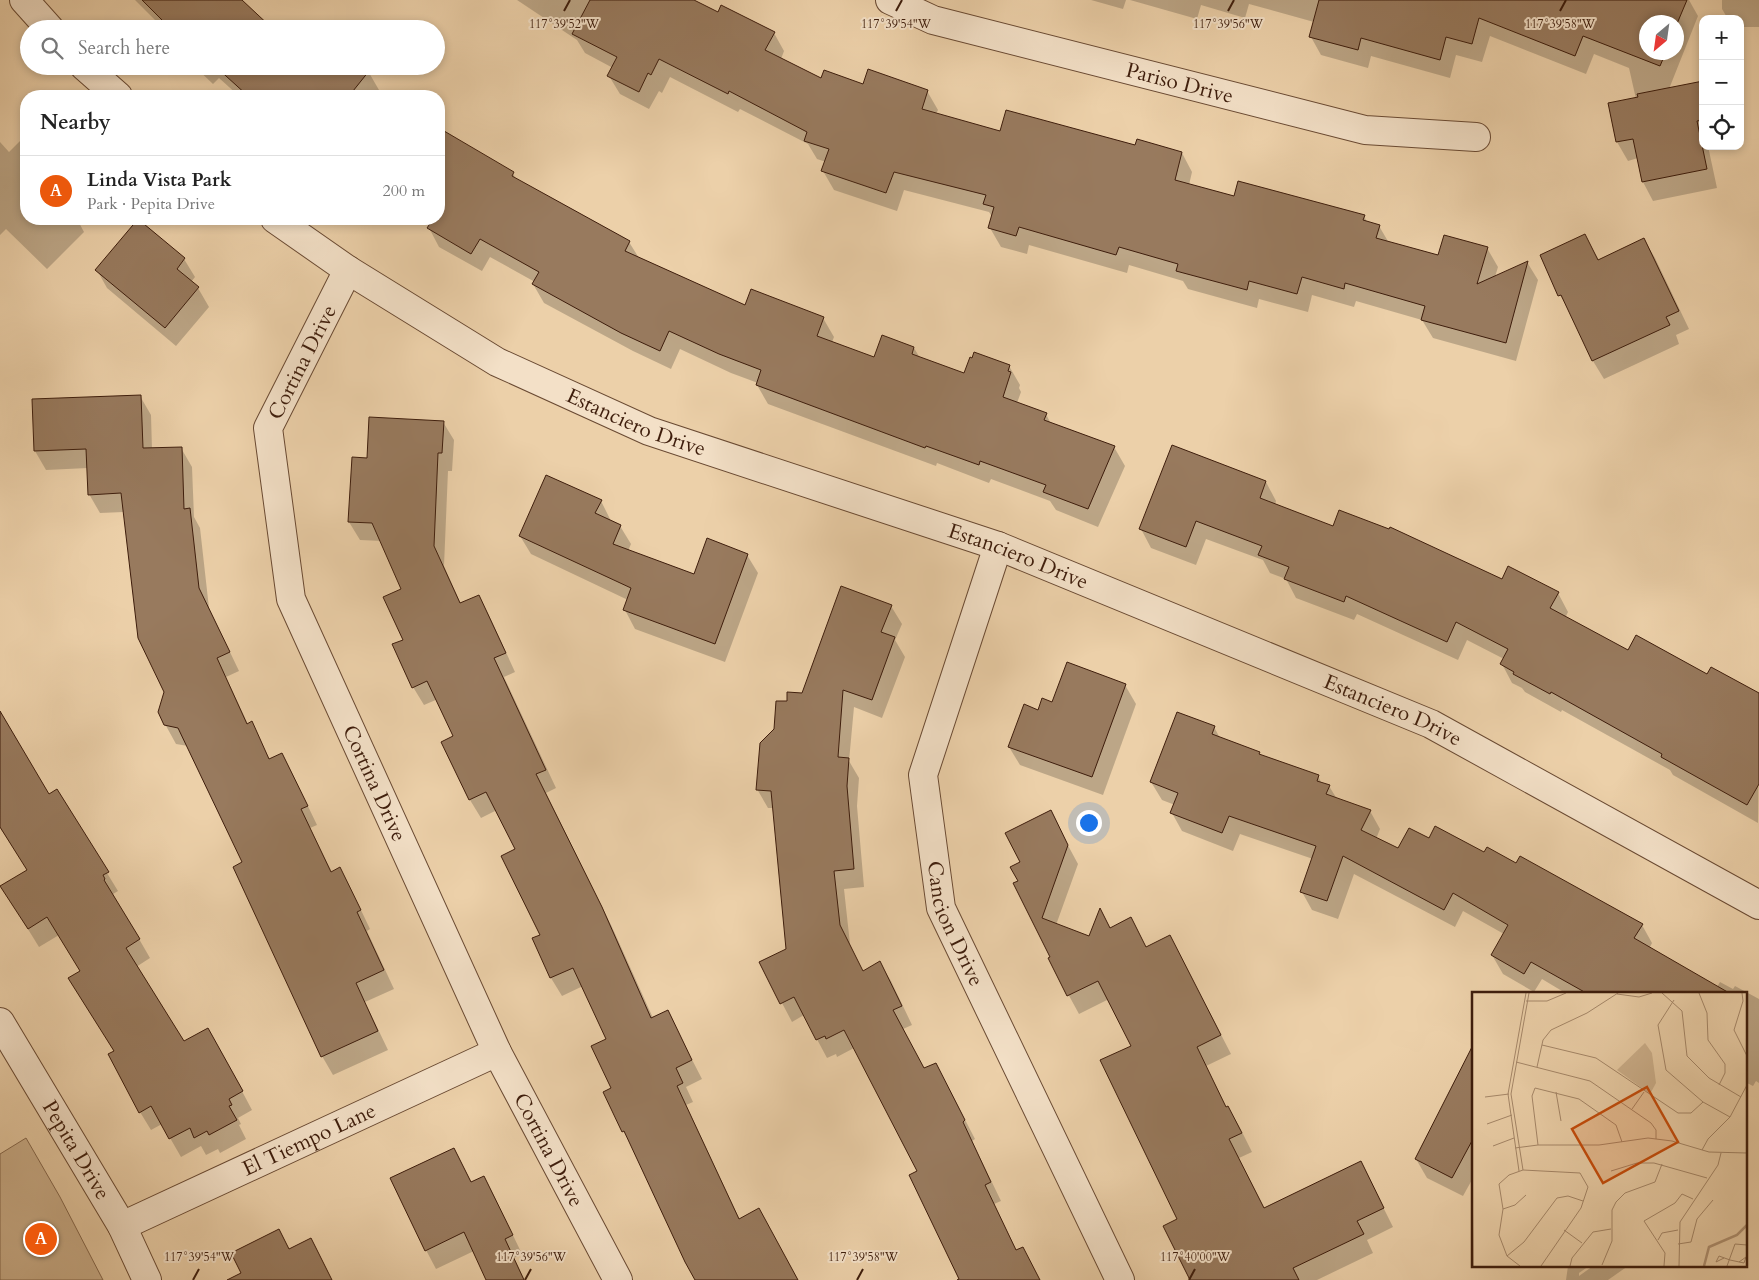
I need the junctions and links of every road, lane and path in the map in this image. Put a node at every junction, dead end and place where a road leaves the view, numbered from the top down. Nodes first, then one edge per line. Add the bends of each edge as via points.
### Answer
1 (24, 0) edge
2 (890, 0) edge
3 (42, 20) edge
4 (94, 75) edge
5 (111, 90) edge
6 (1476, 137) dead end
7 (284, 225) edge
8 (348, 270) junction
9 (998, 546) junction
10 (1759, 905) edge
11 (0, 1022) edge
12 (497, 1052) junction
13 (122, 1226) junction
14 (147, 1280) edge
15 (618, 1280) edge
16 (1120, 1280) edge

1 - 3 street
2 - 6 street, Pariso Drive via 933,20 1365,130
4 - 5 street
7 - 8 street, Estanciero Drive
8 - 9 street, Estanciero Drive via 497,362 648,431
8 - 12 street, Cortina Drive via 268,428 292,599
9 - 10 street, Estanciero Drive via 1431,724
9 - 16 street, Cancion Drive via 922,775 941,908
11 - 13 street, Pepita Drive
12 - 13 street, El Tiempo Lane
12 - 15 street, Cortina Drive
13 - 14 street, Pepita Drive

